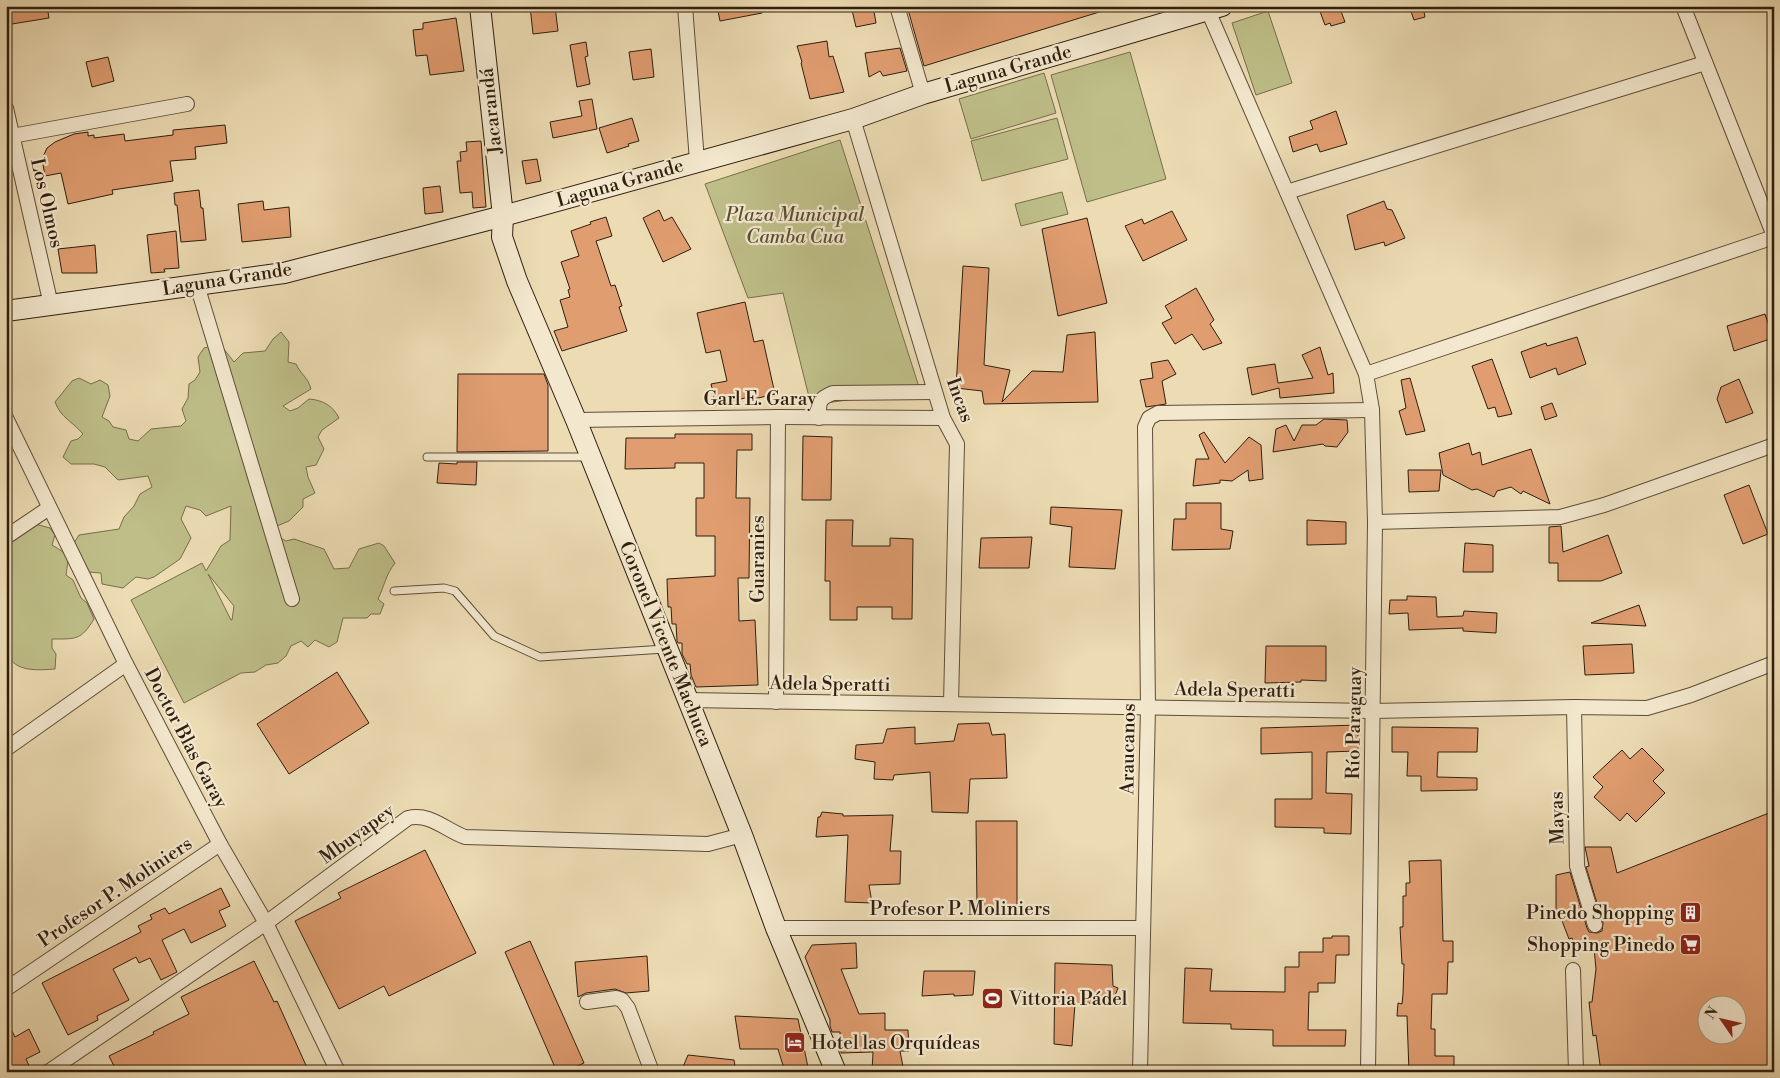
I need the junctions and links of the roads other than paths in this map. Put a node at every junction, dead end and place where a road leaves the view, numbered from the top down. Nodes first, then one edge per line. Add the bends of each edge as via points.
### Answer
1 (480, 6) edge
2 (685, 6) edge
3 (897, 6) edge
4 (1683, 6) edge
5 (1212, 8) edge
6 (1705, 63) junction
7 (923, 94) junction
8 (187, 104) dead end
9 (6, 108) edge
10 (853, 119) junction
11 (12, 136) junction
12 (698, 161) junction
13 (1287, 192) junction
14 (503, 216) junction
15 (1774, 236) edge
16 (197, 284) junction
17 (51, 305) junction
18 (6, 311) edge
19 (1366, 374) junction
20 (935, 392) junction
21 (1372, 410) junction
22 (778, 417) junction
23 (6, 418) edge
24 (819, 418) junction
25 (943, 418) junction
26 (576, 420) junction
27 (1774, 445) edge
28 (427, 457) dead end
29 (591, 457) junction
30 (49, 508) junction
31 (1375, 522) junction
32 (6, 537) edge
33 (394, 591) dead end
34 (292, 599) dead end
35 (668, 649) junction
36 (1774, 663) edge
37 (126, 664) junction
38 (688, 700) junction
39 (776, 702) junction
40 (952, 704) junction
41 (1574, 707) junction
42 (1148, 708) junction
43 (1372, 711) junction
44 (6, 749) edge
45 (742, 835) junction
46 (220, 844) junction
47 (266, 923) junction
48 (1595, 925) dead end
49 (776, 928) junction
50 (1143, 928) junction
51 (1573, 970) dead end
52 (6, 989) edge
53 (587, 1002) dead end
54 (48, 1072) edge
55 (338, 1072) edge
56 (652, 1072) edge
57 (836, 1072) edge
58 (1140, 1072) edge
59 (1368, 1072) edge
60 (1576, 1072) edge

1 - 14 main road, Jacarandá
2 - 12 street
3 - 7 street
4 - 6 street
5 - 7 main road, Laguna Grande
5 - 13 street, Río Paraguay
6 - 13 street
6 - 15 street
7 - 10 main road, Laguna Grande
8 - 11 street
9 - 11 street, Los Olmos
10 - 12 main road, Laguna Grande
10 - 20 street, Incas
11 - 17 street, Los Olmos
12 - 14 main road, Laguna Grande
13 - 19 street, Río Paraguay
14 - 16 main road, Laguna Grande via 284,272
14 - 26 main road, Coronel Vicente Machuca via 502,237 516,282
15 - 19 street
16 - 17 main road, Laguna Grande
16 - 34 street
17 - 18 main road, Laguna Grande
19 - 21 street, Río Paraguay
20 - 24 street via 833,393 820,400
20 - 25 street, Incas
21 - 31 street, Río Paraguay
21 - 42 street, Araucanos via 1158,413 1149,418 1145,427
22 - 24 street, Garl E. Garay
22 - 26 street, Garl E. Garay
22 - 39 street, Guaranies
23 - 30 street, Doctor Blas Garay
24 - 25 street, Garl E. Garay
25 - 40 street, Incas via 957,444
26 - 29 main road, Coronel Vicente Machuca
27 - 31 street via 1604,505 1560,517
28 - 29 lane
29 - 35 main road, Coronel Vicente Machuca
30 - 32 street
30 - 37 street, Doctor Blas Garay
31 - 43 street, Río Paraguay
33 - 35 lane via 444,588 455,591 494,636 540,657
35 - 38 main road, Coronel Vicente Machuca
36 - 41 street, Adela Speratti via 1647,708
37 - 44 street
37 - 46 street, Doctor Blas Garay
38 - 39 street, Adela Speratti
38 - 45 main road, Coronel Vicente Machuca
39 - 40 street, Adela Speratti
40 - 42 street, Adela Speratti
41 - 43 street, Adela Speratti
41 - 48 street, Mayas via 1577,866
42 - 43 street, Adela Speratti
42 - 50 street, Araucanos
43 - 59 street, Río Paraguay
45 - 47 street, Mbuyapey via 708,844 465,837 418,816 408,818
45 - 49 main road, Coronel Vicente Machuca
46 - 47 street, Doctor Blas Garay
46 - 52 street, Profesor P. Moliniers
47 - 54 street, Mbuyapey
47 - 55 street, Doctor Blas Garay
49 - 50 street, Profesor P. Moliniers
49 - 57 main road, Coronel Vicente Machuca
50 - 58 street, Araucanos
51 - 60 street
53 - 56 street via 622,1000

